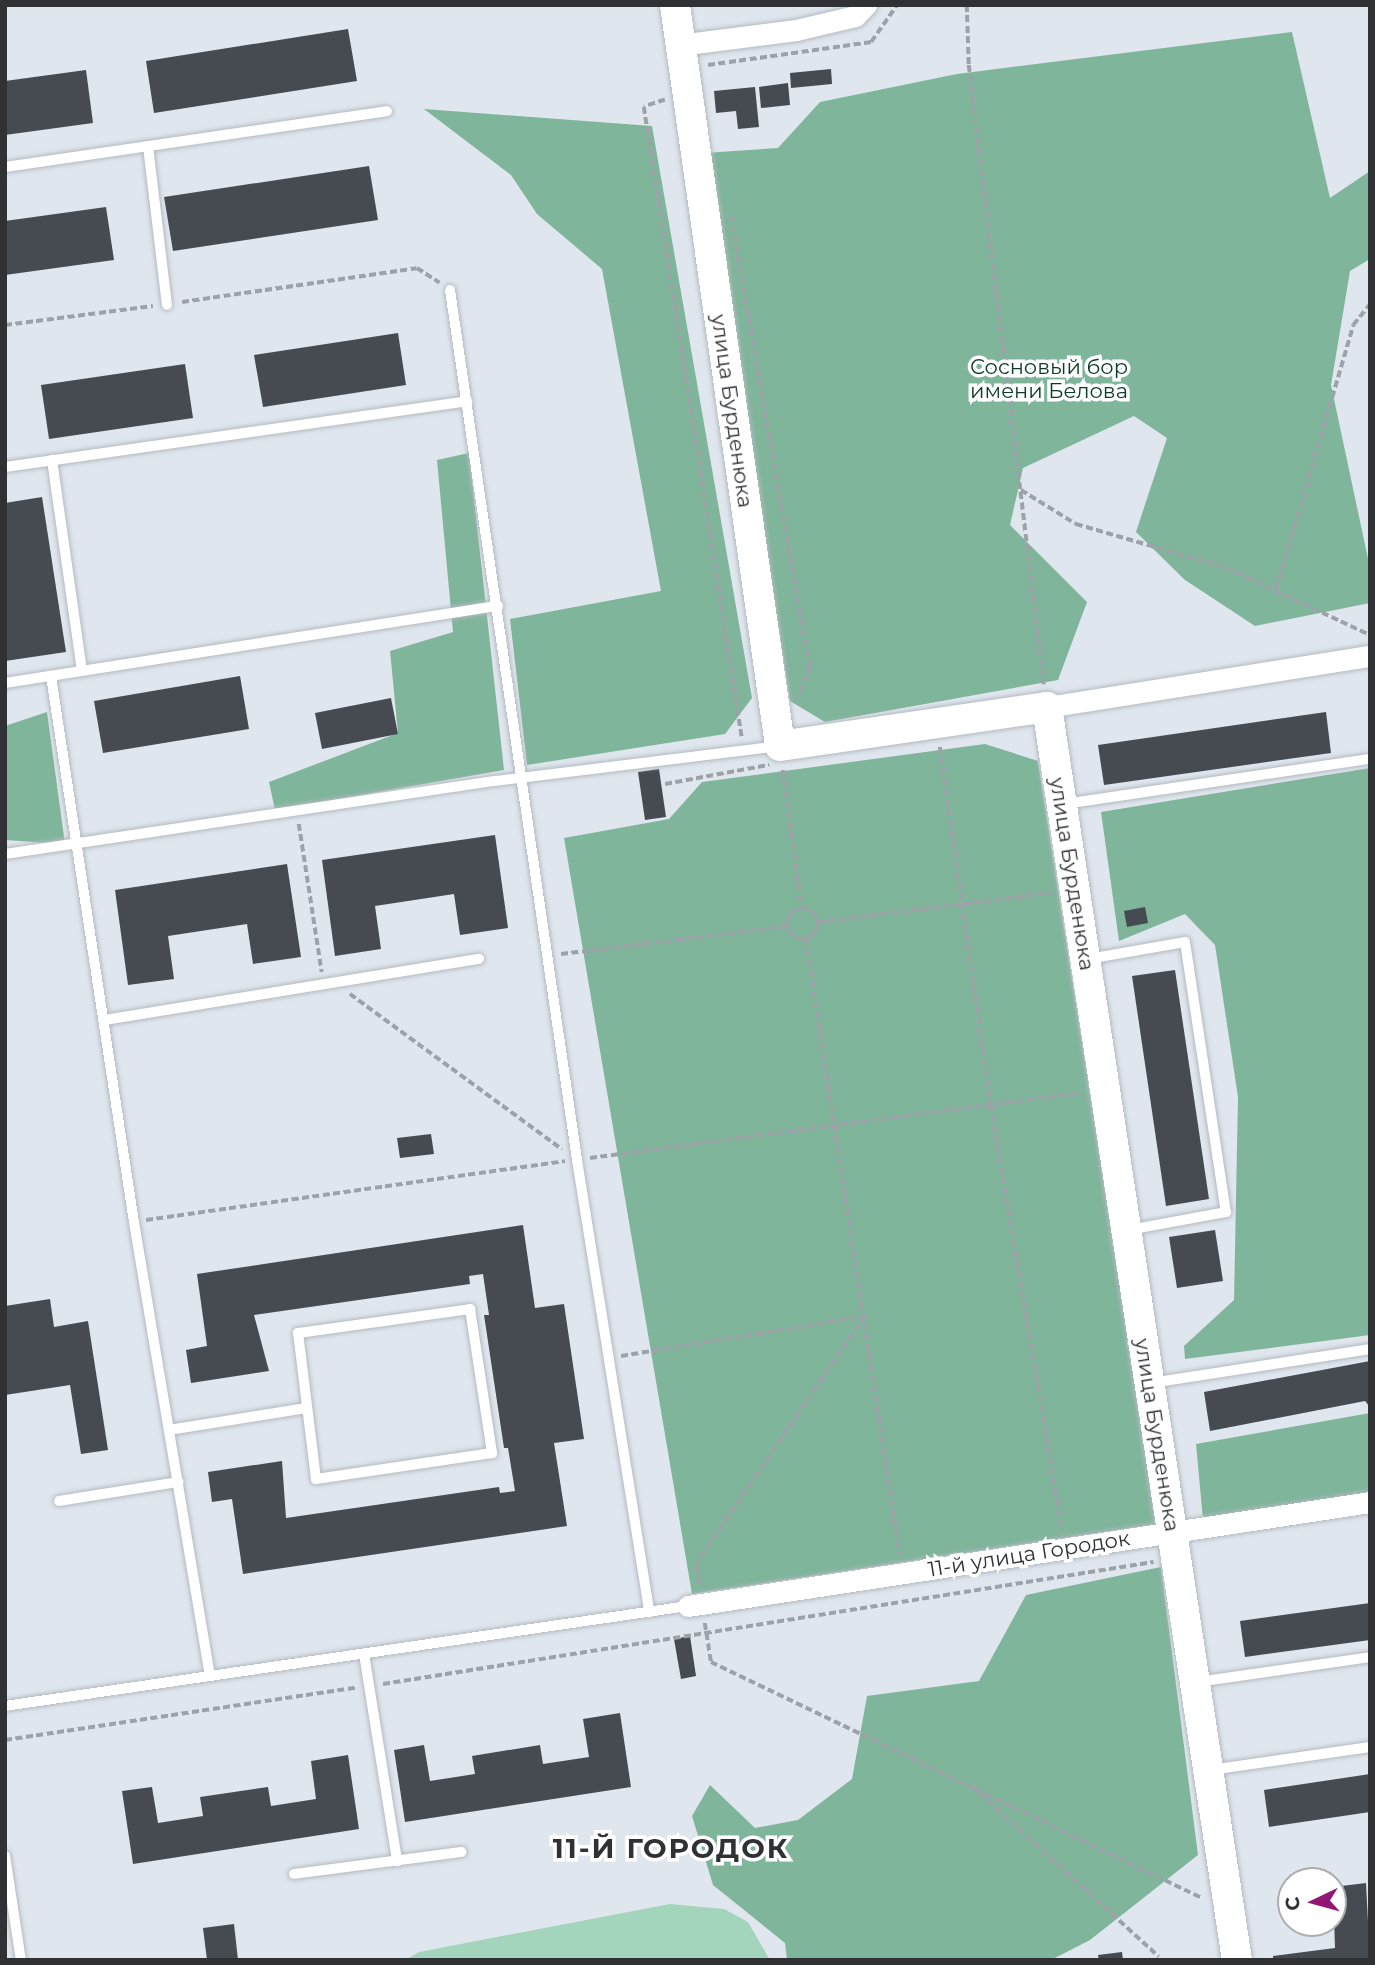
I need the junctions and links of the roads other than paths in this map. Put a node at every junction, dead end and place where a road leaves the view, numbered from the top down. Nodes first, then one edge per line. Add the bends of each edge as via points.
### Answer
1 (675, 5) edge
2 (866, 5) edge
3 (679, 45) junction
4 (387, 111) dead end
5 (148, 146) junction
6 (5, 167) edge
7 (450, 290) road end
8 (167, 304) road end
9 (467, 401) junction
10 (52, 460) junction
11 (5, 467) edge
12 (498, 606) junction
13 (1370, 656) edge
14 (82, 671) junction
15 (51, 676) junction
16 (5, 683) edge
17 (1047, 707) junction
18 (780, 746) junction
19 (1370, 759) edge
20 (524, 778) junction
21 (1062, 805) junction
22 (78, 844) junction
23 (5, 854) edge
24 (479, 959) dead end
25 (1085, 960) junction
26 (106, 1020) junction
27 (1126, 1230) junction
28 (1370, 1349) edge
29 (1149, 1383) junction
30 (306, 1408) junction
31 (169, 1430) junction
32 (178, 1482) junction
33 (59, 1501) dead end
34 (1370, 1502) edge
35 (1174, 1545) junction
36 (695, 1605) joint
37 (649, 1612) junction
38 (364, 1654) junction
39 (1370, 1657) edge
40 (210, 1676) junction
41 (1195, 1682) junction
42 (5, 1706) edge
43 (1370, 1747) edge
44 (1208, 1771) junction
45 (462, 1852) dead end
46 (5, 1856) edge
47 (397, 1861) junction
48 (294, 1874) dead end
49 (21, 1960) edge
50 (1237, 1960) edge

1 - 3 street, улица Бурденюка
2 - 3 street via 855,16 796,30
3 - 18 street, улица Бурденюка
4 - 5 lane
5 - 6 lane
5 - 8 lane
7 - 9 lane
9 - 10 lane
9 - 12 lane
10 - 11 lane
10 - 14 lane
12 - 14 lane
12 - 20 lane
13 - 17 street
14 - 15 lane
15 - 16 lane
15 - 22 lane
17 - 18 street
17 - 21 street, улица Бурденюка
18 - 20 lane
19 - 21 lane
20 - 22 lane
20 - 37 lane via 577,1160
21 - 25 street, улица Бурденюка
22 - 23 lane
22 - 26 lane
24 - 26 lane
25 - 27 street, улица Бурденюка
25 - 27 lane via 1185,942 1222,1185 1226,1212
26 - 31 lane
27 - 29 street, улица Бурденюка
28 - 29 lane
29 - 35 street, улица Бурденюка
30 - 30 lane via 316,1479 492,1453 470,1309 298,1333
30 - 31 lane
31 - 32 lane
32 - 33 lane
32 - 40 lane
34 - 35 street, 11-й улица Городок
35 - 36 street, 11-й улица Городок via 1065,1550
35 - 41 street, улица Бурденюка
36 - 37 lane
37 - 38 lane
38 - 40 lane
38 - 47 lane
39 - 41 lane
40 - 42 lane
41 - 44 street, улица Бурденюка
43 - 44 lane
44 - 50 street, улица Бурденюка
45 - 47 lane
46 - 49 lane
47 - 48 lane

